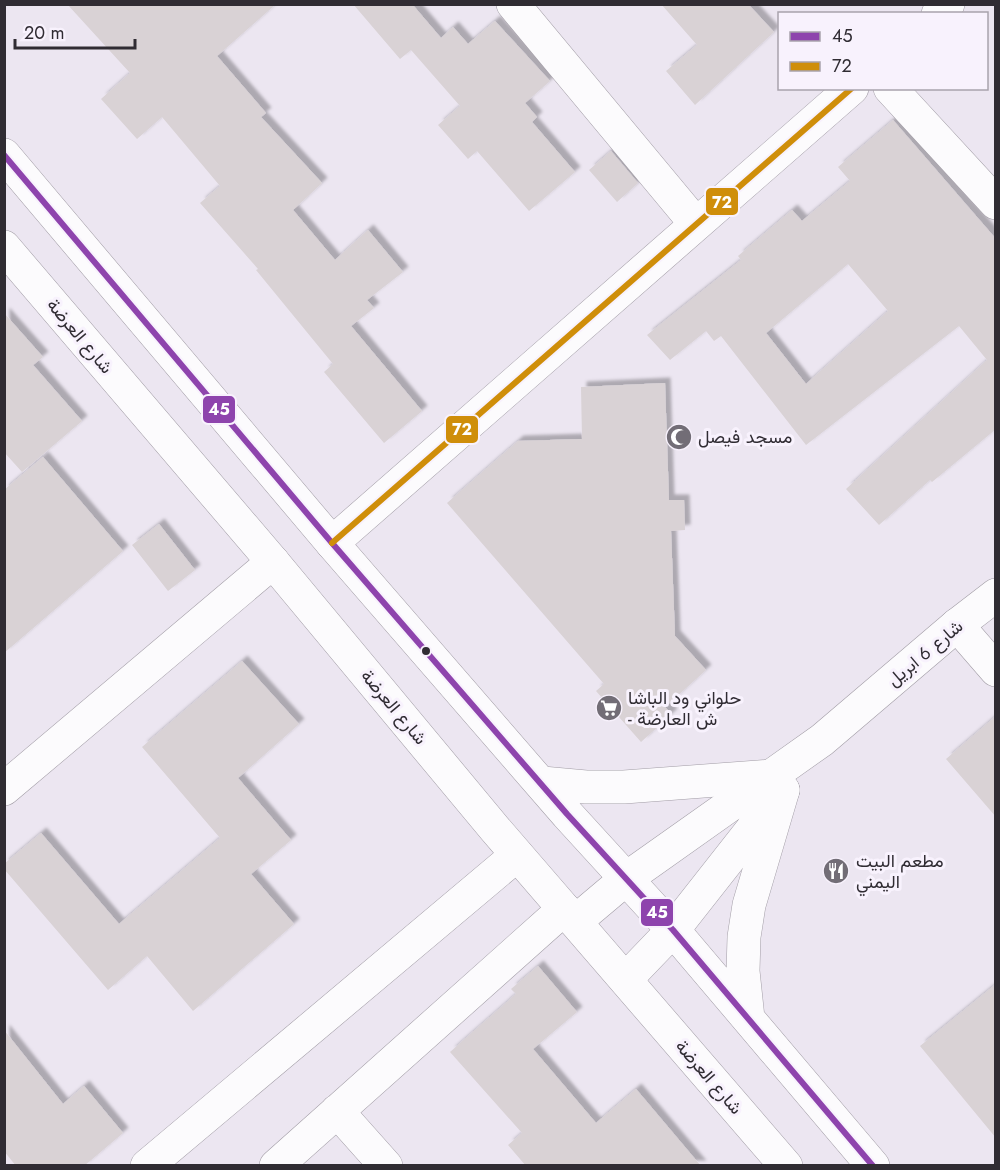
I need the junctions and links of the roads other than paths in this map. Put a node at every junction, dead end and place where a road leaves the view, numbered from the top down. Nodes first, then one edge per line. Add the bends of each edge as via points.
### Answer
1 (513, 4) edge
2 (850, 90) edge
3 (892, 90) edge
4 (4, 155) edge
5 (996, 203) edge
6 (696, 224) junction
7 (4, 247) edge
8 (332, 543) junction
9 (273, 562) junction
10 (996, 595) edge
11 (957, 625) junction
12 (996, 670) edge
13 (542, 783) junction
14 (777, 783) junction
15 (4, 789) edge
16 (517, 855) junction
17 (627, 878) junction
18 (570, 915) junction
19 (673, 930) junction
20 (626, 979) junction
21 (748, 1018) junction
22 (337, 1111) junction
23 (147, 1166) edge
24 (276, 1166) edge
25 (386, 1166) edge
26 (786, 1166) edge
27 (873, 1166) edge

1 - 6 street
2 - 6 street
3 - 5 street
4 - 8 street
6 - 8 street
7 - 9 street, شارع العرضة
8 - 13 street
9 - 15 street
9 - 16 street, شارع العرضة
10 - 11 street, شارع 6 ابريل
11 - 12 street
11 - 14 street, شارع 6 ابريل
13 - 14 street via 624,787
13 - 17 street
14 - 17 street, شارع 6 ابريل
14 - 19 street
14 - 21 street via 745,926 743,971
16 - 18 street, شارع العرضة
16 - 23 street
17 - 18 street, شارع 6 ابريل
17 - 19 street
18 - 20 street, شارع العرضة
18 - 22 street, شارع 6 ابريل
19 - 20 street
19 - 21 street
20 - 26 street, شارع العرضة
21 - 27 street
22 - 24 street, شارع 6 ابريل
22 - 25 street

